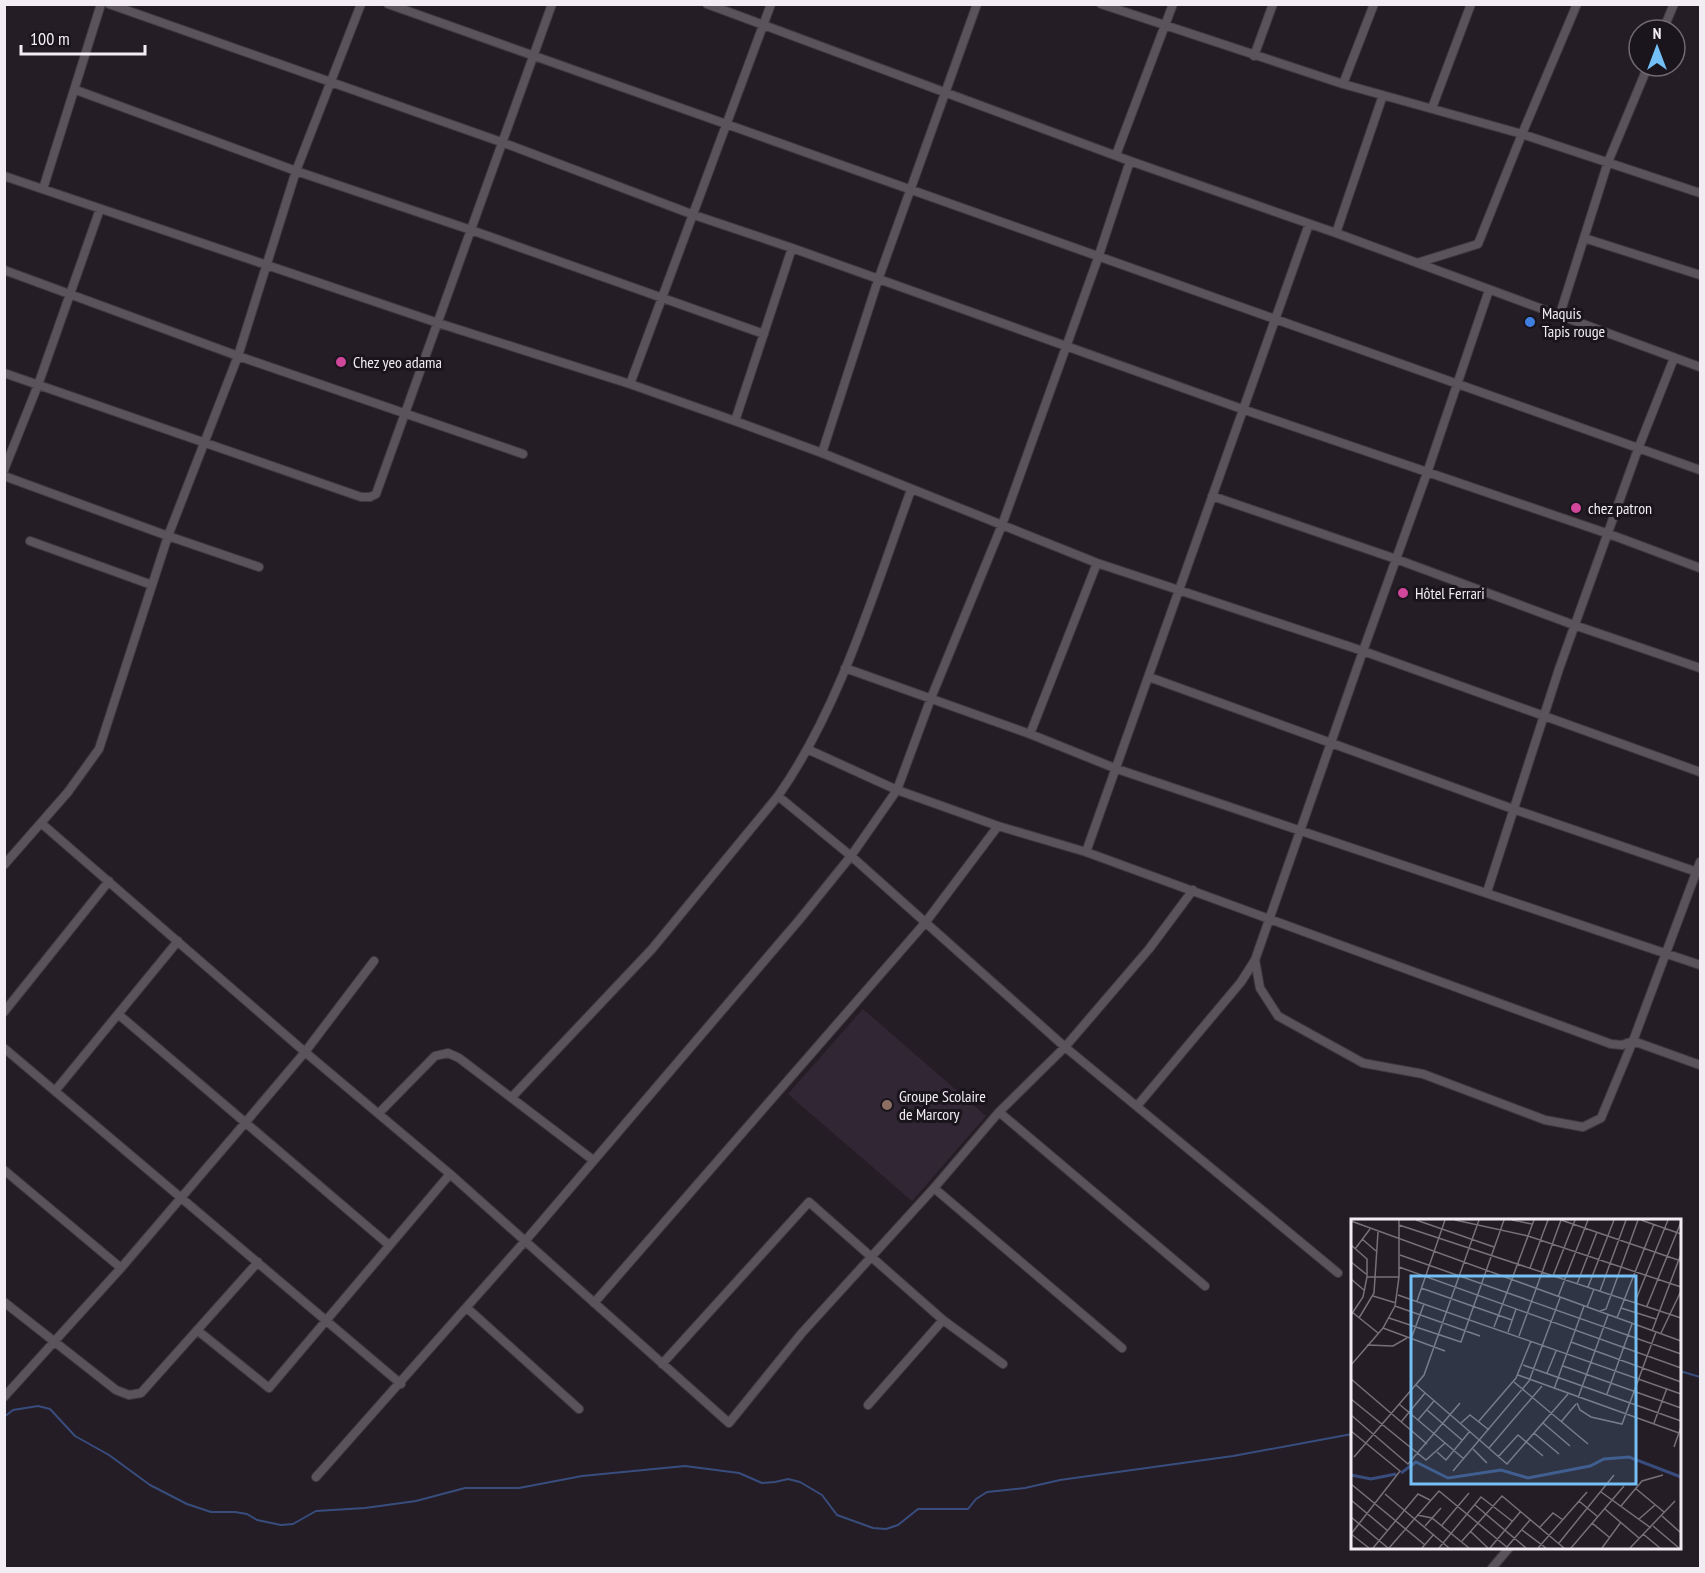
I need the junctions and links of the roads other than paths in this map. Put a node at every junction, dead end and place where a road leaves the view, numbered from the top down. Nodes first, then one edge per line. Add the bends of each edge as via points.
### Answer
1 (101, 4) edge
2 (109, 4) edge
3 (361, 4) edge
4 (388, 4) edge
5 (552, 4) edge
6 (707, 4) edge
7 (771, 4) edge
8 (977, 4) edge
9 (1101, 4) edge
10 (1173, 4) edge
11 (1273, 4) edge
12 (1374, 4) edge
13 (1472, 4) edge
14 (1577, 4) edge
15 (1674, 4) edge
16 (1668, 18) edge
17 (764, 25) junction
18 (1165, 25) junction
19 (1254, 56) junction
20 (534, 57) junction
21 (1643, 78) edge
22 (332, 82) junction
23 (1343, 84) junction
24 (76, 90) junction
25 (946, 92) junction
26 (1383, 95) junction
27 (1432, 108) junction
28 (727, 124) junction
29 (1522, 134) junction
30 (504, 143) junction
31 (1116, 155) junction
32 (1130, 160) junction
33 (1608, 162) junction
34 (296, 171) junction
35 (4, 176) edge
36 (43, 189) junction
37 (910, 190) junction
38 (1699, 190) edge
39 (100, 209) junction
40 (694, 215) junction
41 (1309, 224) junction
42 (471, 230) junction
43 (1336, 232) junction
44 (1584, 238) junction
45 (792, 248) junction
46 (1098, 258) junction
47 (1416, 263) junction
48 (266, 265) junction
49 (4, 270) edge
50 (1701, 274) edge
51 (878, 280) junction
52 (1490, 290) junction
53 (70, 293) junction
54 (663, 298) junction
55 (1560, 314) junction
56 (1274, 320) junction
57 (438, 323) junction
58 (764, 334) junction
59 (1066, 346) junction
60 (238, 356) junction
61 (1674, 358) junction
62 (1701, 367) edge
63 (4, 373) edge
64 (630, 384) junction
65 (38, 385) junction
66 (1457, 386) junction
67 (1242, 409) junction
68 (405, 412) junction
69 (735, 421) junction
70 (204, 443) junction
71 (1638, 449) junction
72 (822, 453) junction
73 (524, 454) dead end
74 (4, 470) edge
75 (1701, 470) edge
76 (1427, 473) junction
77 (4, 476) edge
78 (911, 490) junction
79 (1212, 496) junction
80 (1002, 525) junction
81 (1609, 534) junction
82 (168, 536) junction
83 (30, 541) dead end
84 (1396, 559) junction
85 (1097, 563) junction
86 (259, 567) dead end
87 (1701, 568) edge
88 (152, 585) junction
89 (1180, 589) junction
90 (1574, 625) junction
91 (1363, 651) junction
92 (845, 668) junction
93 (1701, 668) edge
94 (1149, 677) junction
95 (931, 698) junction
96 (1544, 717) junction
97 (1030, 734) junction
98 (1331, 743) junction
99 (807, 749) junction
100 (1117, 769) junction
101 (1701, 772) edge
102 (897, 790) junction
103 (778, 796) junction
104 (1513, 809) junction
105 (42, 823) junction
106 (998, 826) junction
107 (1301, 831) junction
108 (1086, 852) junction
109 (850, 856) junction
110 (1701, 862) edge
111 (4, 865) edge
112 (1699, 873) edge
113 (109, 882) junction
114 (1193, 891) junction
115 (1487, 892) junction
116 (1269, 919) junction
117 (925, 923) junction
118 (178, 942) junction
119 (1667, 953) junction
120 (1256, 960) junction
121 (374, 961) dead end
122 (1701, 965) edge
123 (4, 1012) edge
124 (118, 1014) junction
125 (1633, 1041) junction
126 (1065, 1047) junction
127 (4, 1048) edge
128 (305, 1052) junction
129 (1701, 1065) edge
130 (55, 1091) junction
131 (512, 1097) junction
132 (1137, 1106) junction
133 (999, 1112) junction
134 (379, 1113) junction
135 (245, 1123) junction
136 (593, 1160) junction
137 (4, 1170) edge
138 (450, 1174) junction
139 (934, 1188) junction
140 (181, 1197) junction
141 (526, 1240) junction
142 (389, 1245) junction
143 (872, 1256) junction
144 (258, 1262) junction
145 (121, 1268) junction
146 (1338, 1273) dead end
147 (1205, 1286) dead end
148 (4, 1302) edge
149 (594, 1303) junction
150 (467, 1308) junction
151 (943, 1320) junction
152 (326, 1321) junction
153 (197, 1330) junction
154 (54, 1342) junction
155 (1122, 1348) dead end
156 (662, 1364) junction
157 (1003, 1364) dead end
158 (401, 1384) junction
159 (4, 1397) edge
160 (868, 1405) dead end
161 (579, 1410) dead end
162 (316, 1478) dead end
163 (1508, 1549) edge
164 (1492, 1569) edge

1 - 24 street
2 - 22 street
3 - 22 street
4 - 20 street
5 - 20 street
6 - 17 street
7 - 17 street
8 - 25 street
9 - 18 street
10 - 18 street
11 - 19 street
12 - 23 street
13 - 27 street
14 - 29 street
15 - 16 street
17 - 25 street
17 - 28 street
18 - 19 street
18 - 31 street
19 - 23 street
20 - 28 street
20 - 30 street
21 - 33 street
22 - 30 street
22 - 34 street
23 - 26 street
24 - 34 street
24 - 36 street
25 - 31 street
25 - 37 street
26 - 27 street
26 - 43 street
27 - 29 street
28 - 37 street
28 - 40 street
29 - 33 street
29 - 47 street via 1478,244
30 - 40 street
30 - 42 street
31 - 32 street
32 - 41 street
32 - 46 street
33 - 38 street
33 - 44 street
34 - 42 street
34 - 48 street
35 - 36 street
36 - 39 street
37 - 46 street
37 - 51 street
39 - 48 street
39 - 53 street
40 - 45 street
40 - 54 street
41 - 43 street
41 - 56 street
42 - 54 street
42 - 57 street
43 - 47 street
44 - 50 street
44 - 55 street
45 - 51 street
45 - 58 street
46 - 56 street
46 - 59 street
47 - 52 street
48 - 57 street
48 - 60 street
49 - 53 street
51 - 59 street
51 - 72 street
52 - 55 street
52 - 66 street
53 - 60 street
53 - 65 street
54 - 58 street
54 - 64 street
55 - 61 street
56 - 66 street
56 - 67 street
57 - 64 street
57 - 68 street
58 - 69 street
59 - 67 street
59 - 80 street
60 - 68 street
60 - 70 street
61 - 62 street
61 - 71 street
63 - 65 street
64 - 69 street
65 - 70 street
65 - 74 street
66 - 71 street
66 - 76 street
67 - 76 street
67 - 79 street
68 - 70 street via 376,494 370,497
68 - 73 street
69 - 72 street
70 - 82 street
71 - 75 street
71 - 81 street
72 - 78 street
76 - 81 street
76 - 84 street
77 - 82 street
78 - 80 street
78 - 92 street
79 - 84 street
79 - 89 street
80 - 85 street
80 - 95 street
81 - 87 street
81 - 90 street
82 - 86 street
82 - 88 street
83 - 88 street
84 - 90 street
84 - 91 street
85 - 89 street
85 - 97 street
88 - 105 street via 99,749
89 - 91 street
89 - 94 street
90 - 93 street
90 - 96 street
91 - 96 street
91 - 98 street
92 - 95 street
92 - 99 street
94 - 98 street
94 - 100 street
95 - 97 street
95 - 102 street
96 - 101 street
96 - 104 street
97 - 100 street
98 - 104 street
98 - 107 street
99 - 102 street
99 - 103 street
100 - 107 street
100 - 108 street
102 - 106 street
102 - 109 street
103 - 109 street
103 - 131 street via 652,949
104 - 112 street
104 - 115 street
105 - 111 street
105 - 113 street
106 - 108 street
106 - 117 street
107 - 115 street
107 - 116 street
108 - 114 street
109 - 117 street
109 - 136 street
110 - 112 street
112 - 119 street
113 - 118 street
113 - 123 street
114 - 116 street
114 - 126 street
115 - 119 street
116 - 120 street
116 - 125 street via 1611,1044
117 - 126 street
117 - 149 street
118 - 124 street
118 - 128 street
119 - 122 street
119 - 125 street
120 - 125 street via 1260,988 1278,1016 1363,1063 1423,1074 1545,1120 1583,1127 1601,1118
120 - 132 street via 1242,982
121 - 128 street
124 - 130 street
124 - 135 street
125 - 129 street
126 - 132 street
126 - 133 street
127 - 130 street
128 - 134 street
128 - 135 street
130 - 140 street
131 - 134 street via 448,1053 435,1056
131 - 136 street
132 - 146 street
133 - 139 street
133 - 147 street
134 - 138 street
135 - 140 street
135 - 142 street
136 - 141 street
137 - 145 street
138 - 141 street
138 - 142 street
139 - 143 street
139 - 155 street
140 - 144 street
140 - 145 street
141 - 149 street
141 - 150 street
142 - 152 street
143 - 151 street
143 - 156 street via 809,1202
143 - 156 street via 801,1334 729,1423
144 - 152 street
144 - 153 street
145 - 154 street
148 - 154 street
149 - 156 street
150 - 158 street
150 - 161 street
151 - 157 street
151 - 160 street
152 - 153 street via 269,1388
152 - 158 street
153 - 154 street via 141,1393 129,1395 116,1390
154 - 159 street
158 - 162 street
163 - 164 street

